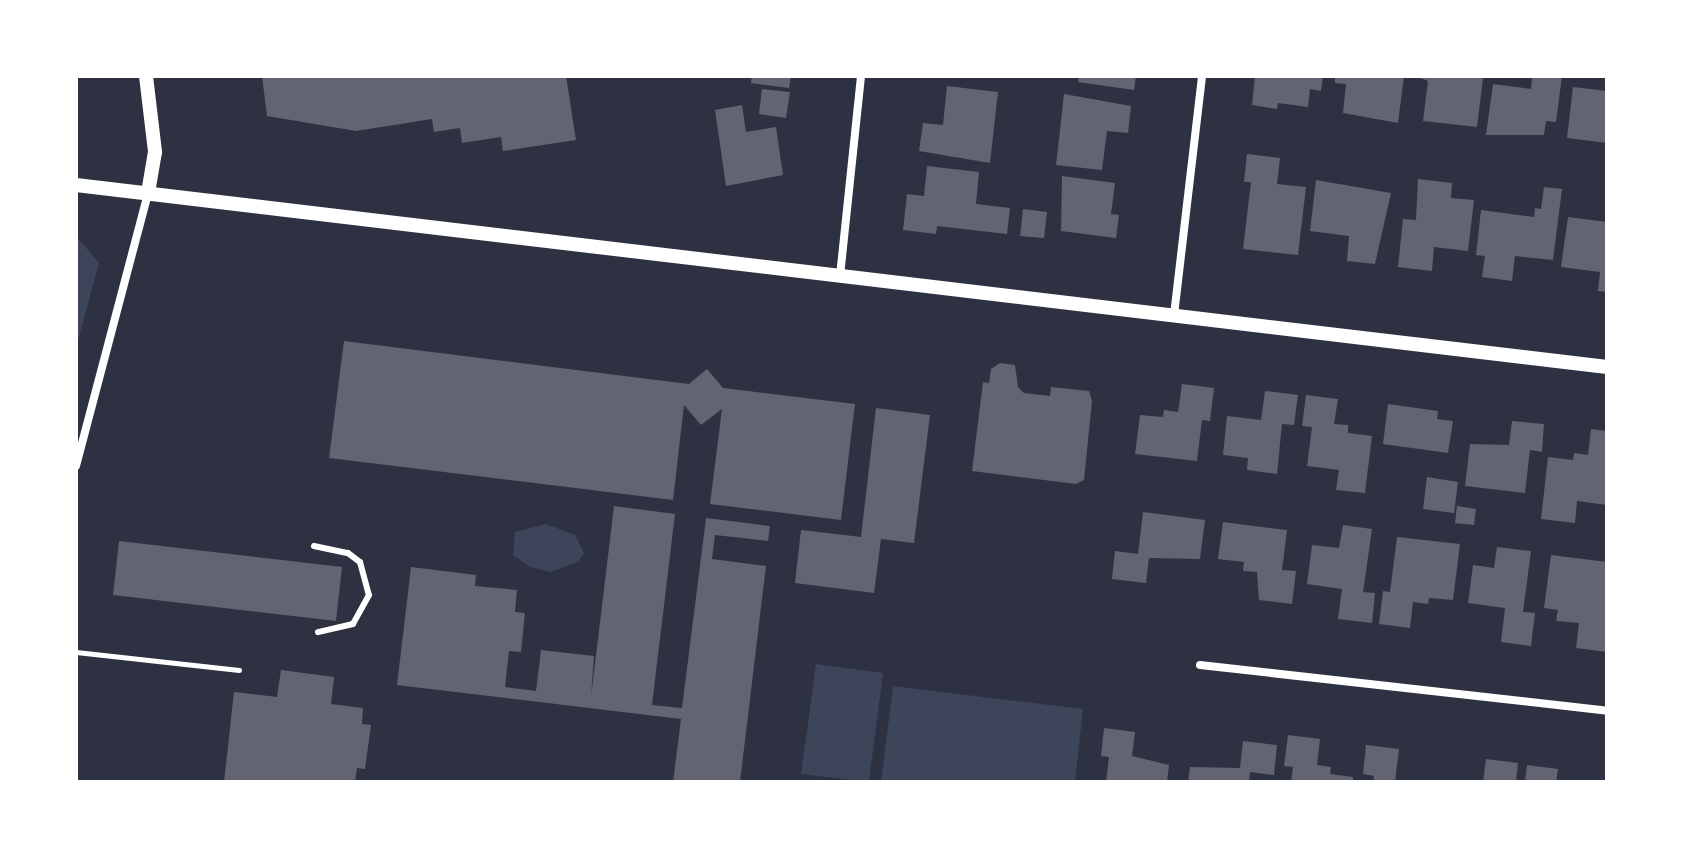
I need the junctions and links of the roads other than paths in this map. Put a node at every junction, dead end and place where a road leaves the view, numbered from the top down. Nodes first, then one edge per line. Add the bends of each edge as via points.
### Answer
1 (146, 76) edge
2 (861, 76) edge
3 (1202, 76) edge
4 (76, 185) edge
5 (148, 193) junction
6 (840, 276) junction
7 (1174, 315) junction
8 (1607, 367) edge
9 (76, 466) edge
10 (314, 546) dead end
11 (318, 632) dead end
12 (1200, 665) dead end
13 (1607, 711) edge

1 - 5 street via 155,152
2 - 6 street
3 - 7 street
4 - 5 street
5 - 6 street
5 - 9 street
6 - 7 street
7 - 8 street
10 - 11 lane via 348,553 360,562 369,595 353,624
12 - 13 street

